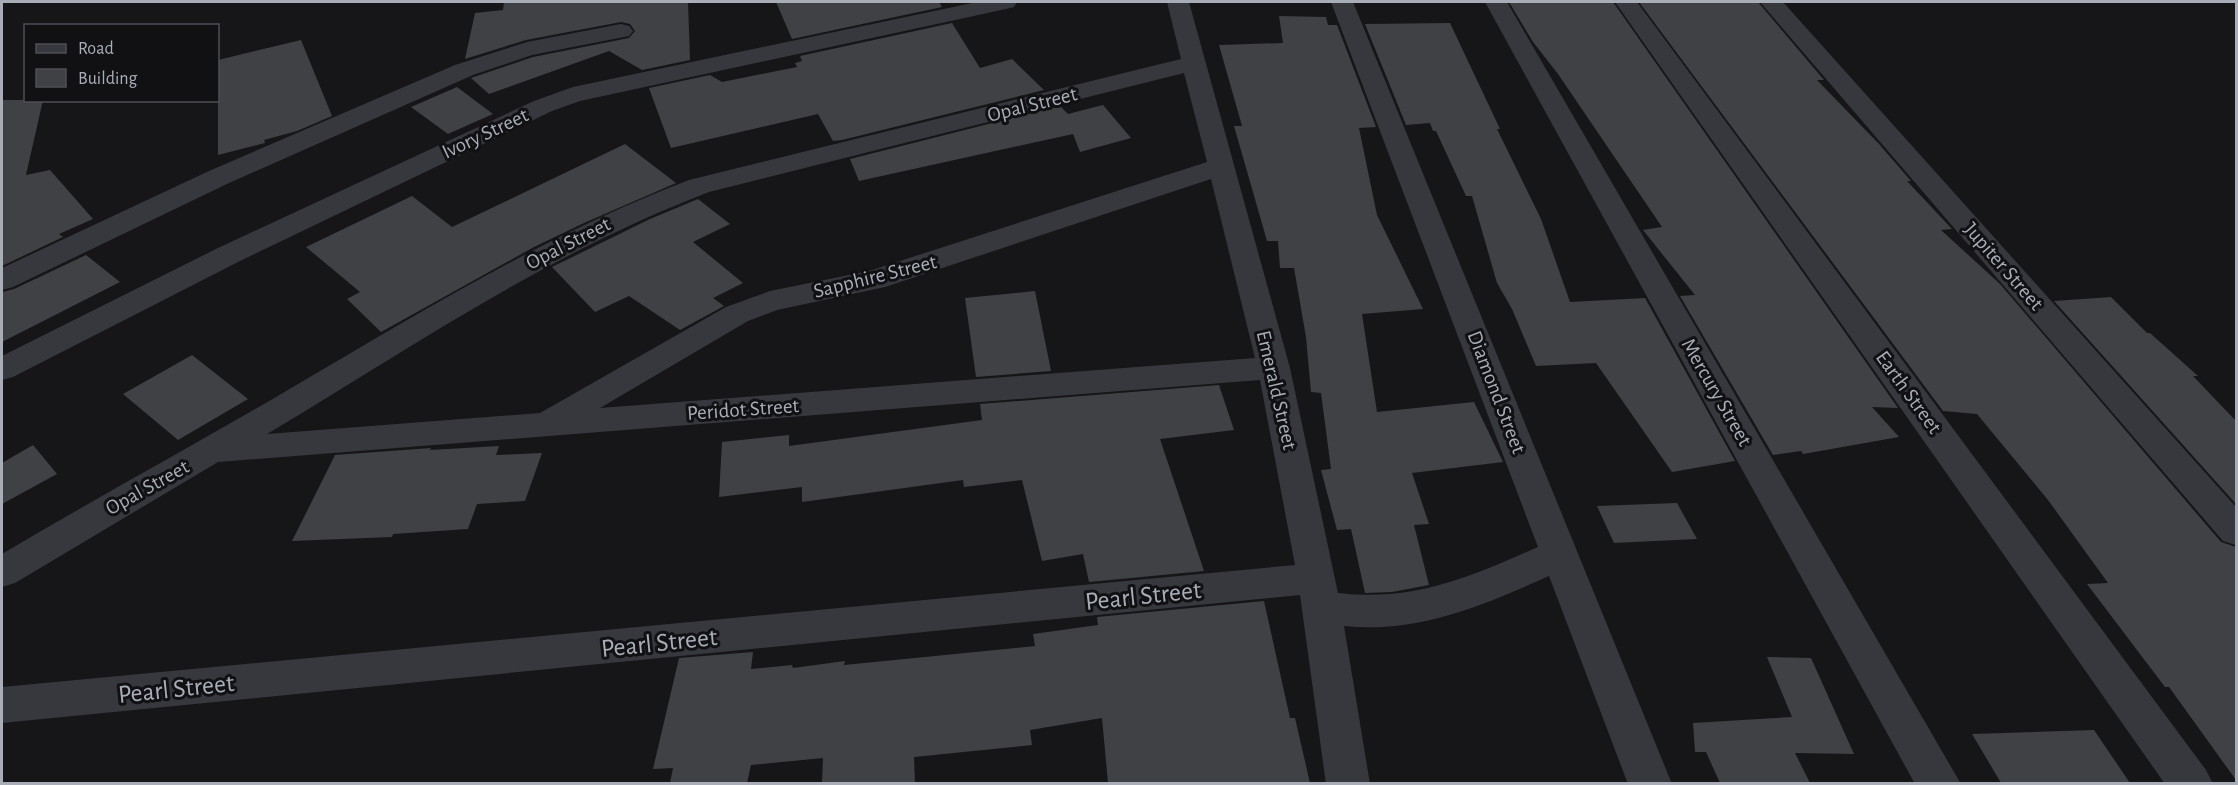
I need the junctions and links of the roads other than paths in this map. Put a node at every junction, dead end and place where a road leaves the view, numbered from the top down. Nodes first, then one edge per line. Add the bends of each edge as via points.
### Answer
1 (1006, 2) edge
2 (1178, 2) edge
3 (1342, 2) edge
4 (1496, 2) edge
5 (1626, 2) edge
6 (1771, 2) edge
7 (621, 31) dead end
8 (1195, 63) junction
9 (1222, 166) junction
10 (2, 280) edge
11 (1274, 368) junction
12 (2, 369) edge
13 (545, 424) junction
14 (212, 451) junction
15 (2236, 531) edge
16 (1560, 554) junction
17 (2, 572) edge
18 (1319, 593) junction
19 (2, 705) edge
20 (1348, 783) edge
21 (1650, 783) edge
22 (1939, 783) edge
23 (2191, 783) edge

1 - 12 street, Ivory Street via 573,95 228,255
2 - 8 street, Emerald Street
3 - 16 street, Diamond Street
4 - 22 street, Mercury Street
5 - 23 street, Earth Street
6 - 15 street, Jupiter Street
7 - 10 street via 527,49 464,70 219,177
8 - 9 street, Emerald Street
8 - 14 street, Opal Street via 699,186 650,203 521,266
9 - 11 street, Emerald Street
9 - 13 street, Sapphire Street via 874,280 771,301 737,314
11 - 13 street, Peridot Street
11 - 18 street, Emerald Street
13 - 14 street, Peridot Street
14 - 17 street, Opal Street
16 - 18 street, Pearl Street via 1477,591 1440,602 1377,612
16 - 21 street, Diamond Street
18 - 19 street, Pearl Street
18 - 20 street, Emerald Street

